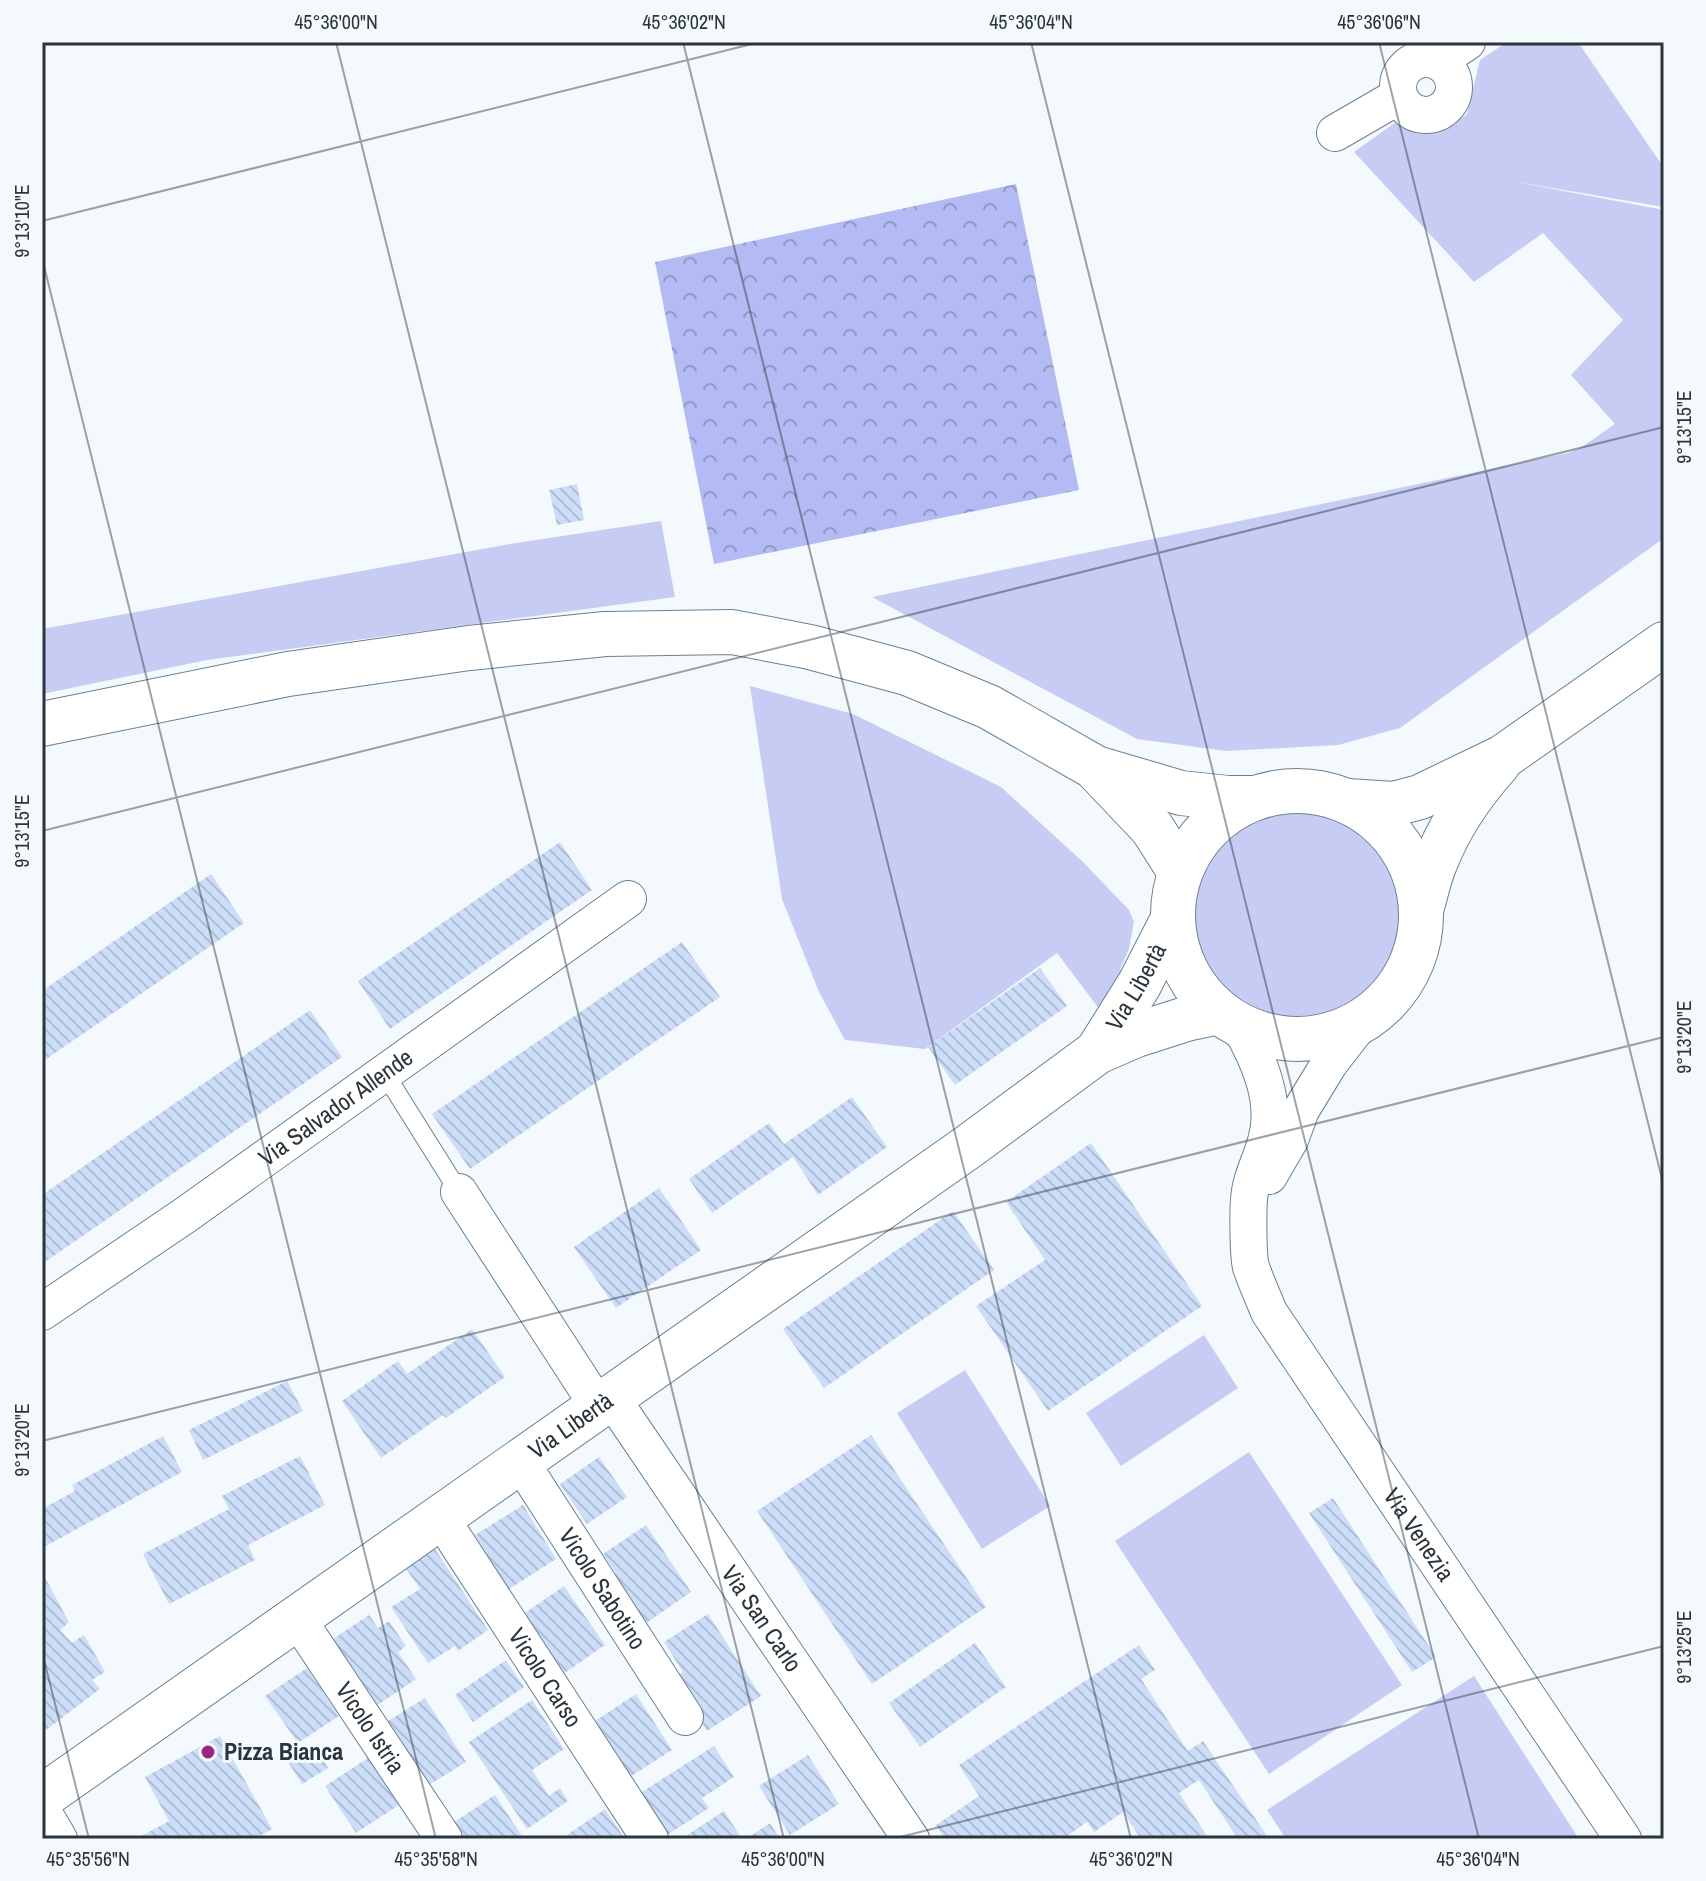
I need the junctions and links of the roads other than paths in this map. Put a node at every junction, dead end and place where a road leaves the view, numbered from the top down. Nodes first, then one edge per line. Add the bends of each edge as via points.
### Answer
1 (1453, 52) edge
2 (1335, 133) dead end
3 (1664, 644) edge
4 (42, 724) edge
5 (1503, 757) junction
6 (1096, 768) junction
7 (1256, 798) junction
8 (1347, 801) junction
9 (1180, 872) junction
10 (628, 899) dead end
11 (1421, 912) junction
12 (1173, 919) junction
13 (1229, 1018) junction
14 (1363, 1020) junction
15 (1097, 1052) junction
16 (385, 1074) junction
17 (459, 1192) joint
18 (1249, 1217) junction
19 (42, 1312) edge
20 (604, 1402) junction
21 (520, 1461) junction
22 (440, 1517) junction
23 (297, 1618) junction
24 (685, 1717) dead end
25 (42, 1797) edge
26 (42, 1810) edge
27 (59, 1839) edge
28 (444, 1839) edge
29 (650, 1839) edge
30 (911, 1839) edge
31 (1623, 1839) edge

1 - 2 street via 1450,71 1455,87 1451,102 1439,113 1423,116 1408,109 1399,96
3 - 5 main road
4 - 6 main road via 288,674 454,650 605,634 732,632 907,673 989,707
5 - 8 main road via 1420,797 1394,804
5 - 11 main road via 1448,834
6 - 7 main road via 1181,793
6 - 9 main road via 1152,828
7 - 8 main road via 1302,790
7 - 9 main road via 1210,826
8 - 11 main road via 1392,835 1417,884
9 - 12 main road
10 - 16 street, Via Salvador Allende
11 - 14 main road via 1412,962 1383,1004
12 - 13 main road via 1186,970 1200,993
12 - 15 main road, Via Libertà
13 - 14 main road via 1259,1033 1302,1039
13 - 15 main road, Via Libertà via 1186,1019
13 - 18 street, Via Venezia via 1256,1054 1269,1113
14 - 18 street, Via Venezia via 1301,1110
15 - 20 main road, Via Libertà
16 - 17 lane
16 - 19 street, Via Salvador Allende
17 - 20 street, Via San Carlo
18 - 31 street, Via Venezia via 1250,1264 1269,1312
20 - 21 main road, Via Libertà
20 - 30 street, Via San Carlo
21 - 22 main road, Via Libertà
21 - 24 street, Vicolo Sabotino
22 - 23 main road, Via Libertà
22 - 29 street, Vicolo Carso
23 - 25 main road, Via Libertà
23 - 28 street, Vicolo Istria
26 - 27 street

